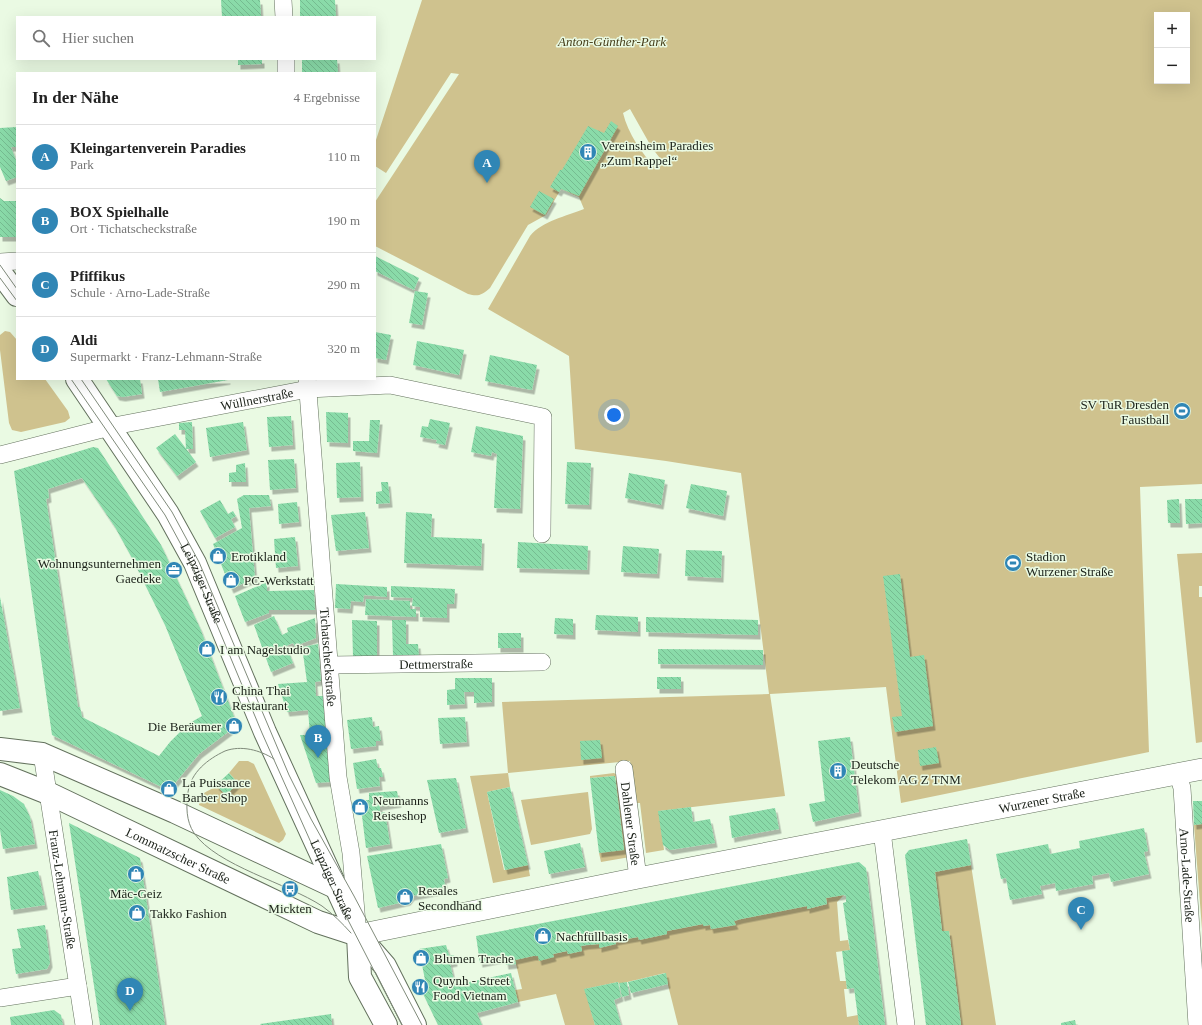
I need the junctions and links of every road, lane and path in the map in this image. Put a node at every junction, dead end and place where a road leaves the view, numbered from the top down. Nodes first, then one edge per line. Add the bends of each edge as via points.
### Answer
1 (283, 0) edge
2 (284, 16) edge
3 (286, 60) edge
4 (286, 72) edge
5 (16, 261) edge
6 (0, 262) edge
7 (0, 272) edge
8 (16, 294) edge
9 (78, 380) edge
10 (307, 384) edge
11 (110, 427) junction
12 (0, 455) edge
13 (542, 534) dead end
14 (542, 662) dead end
15 (330, 665) junction
16 (0, 749) edge
17 (42, 754) junction
18 (624, 769) dead end
19 (1202, 769) edge
20 (0, 774) edge
21 (1178, 774) junction
22 (48, 793) junction
23 (883, 841) junction
24 (638, 878) junction
25 (337, 888) junction
26 (358, 935) junction
27 (78, 986) junction
28 (0, 998) edge
29 (84, 1025) edge
30 (386, 1025) edge
31 (416, 1025) edge
32 (906, 1025) edge
33 (1197, 1025) edge

1 - 2 street
3 - 4 street
5 - 6 street
7 - 8 main road
9 - 11 main road, Leipziger Straße
10 - 11 street, Wüllnerstraße
10 - 13 street, Wüllnerstraße via 390,385 543,417
10 - 15 street, Tichatscheckstraße
11 - 12 street, Wüllnerstraße
11 - 25 main road, Leipziger Straße via 168,514 195,563 266,732
14 - 15 street, Dettmerstraße
15 - 26 street, Tichatscheckstraße via 338,777 352,853
16 - 17 main road
17 - 22 street, Franz-Lehmann-Straße
17 - 25 main road via 175,812
18 - 24 street, Dahlener Straße
19 - 21 street, Wurzener Straße
20 - 22 main road, Lommatzscher Straße
21 - 23 street, Wurzener Straße
21 - 33 street, Arno-Lade-Straße via 1182,788
22 - 26 main road, Lommatzscher Straße via 308,917
22 - 27 street, Franz-Lehmann-Straße
23 - 24 street, Wurzener Straße
23 - 32 street
24 - 26 street, Wurzener Straße
25 - 26 main road, Leipziger Straße
26 - 30 main road, Leipziger Straße via 360,977
26 - 31 main road, Leipziger Straße via 385,966
27 - 28 street
27 - 29 street, Franz-Lehmann-Straße

